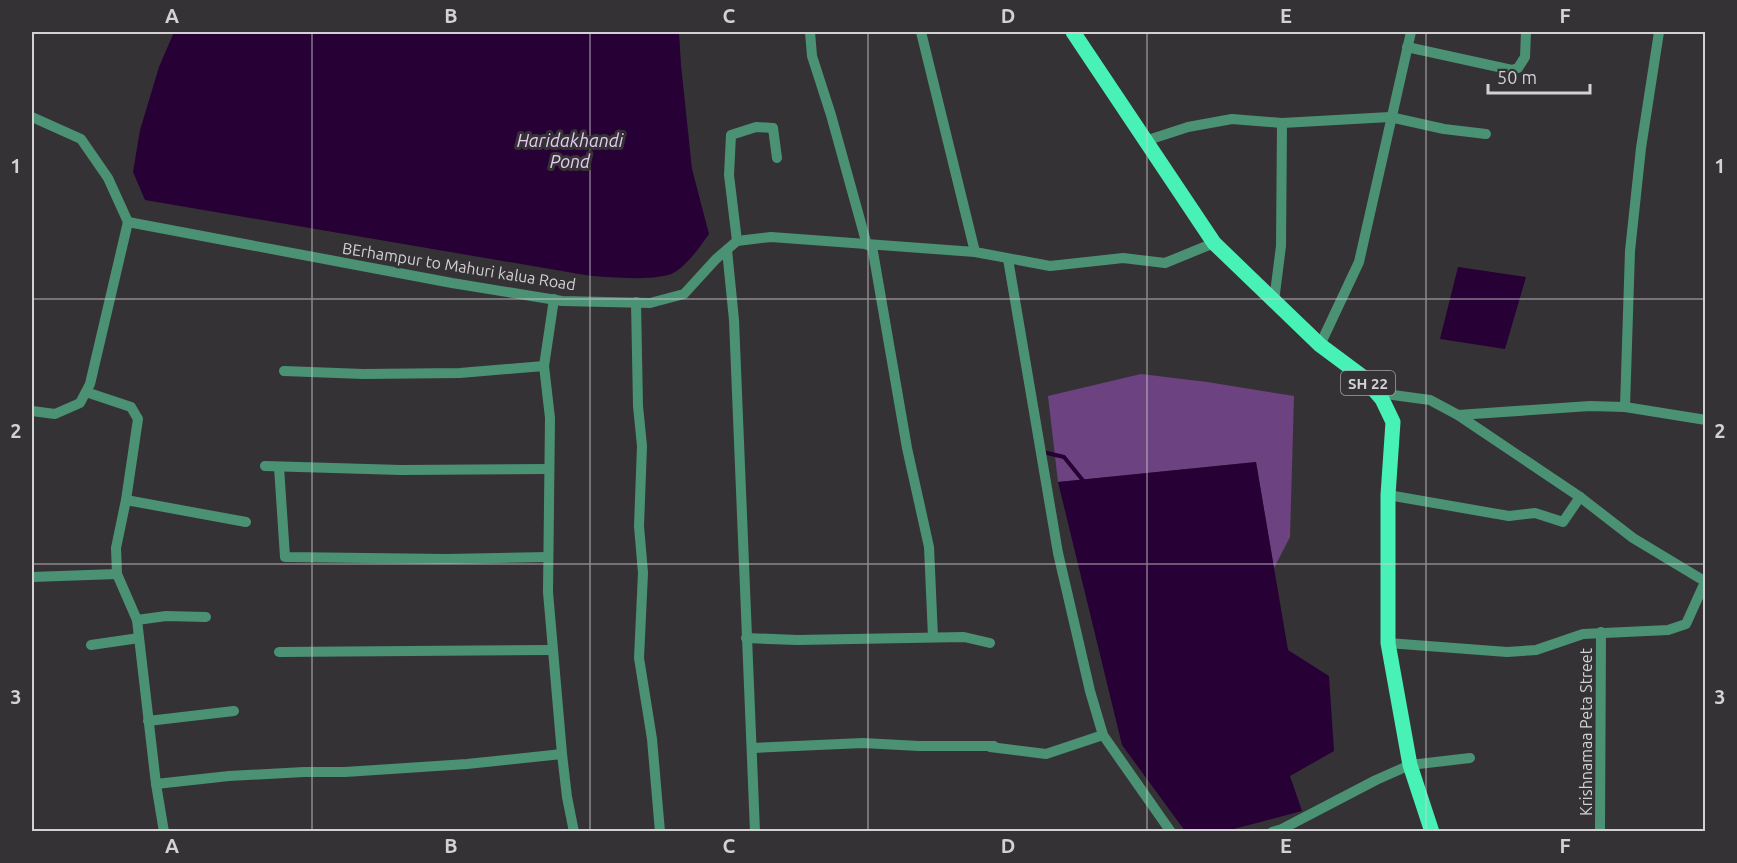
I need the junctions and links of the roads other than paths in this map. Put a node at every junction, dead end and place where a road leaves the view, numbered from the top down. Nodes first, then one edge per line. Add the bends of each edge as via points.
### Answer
1 (810, 32) edge
2 (921, 32) edge
3 (1073, 32) edge
4 (1411, 32) edge
5 (1527, 32) edge
6 (1659, 32) edge
7 (1407, 47) junction
8 (32, 117) edge
9 (1390, 117) junction
10 (1281, 123) junction
11 (1486, 134) dead end
12 (1145, 141) junction
13 (777, 158) dead end
14 (128, 222) junction
15 (737, 241) junction
16 (1214, 243) junction
17 (869, 245) junction
18 (727, 250) junction
19 (975, 252) junction
20 (1008, 260) junction
21 (554, 299) junction
22 (1274, 301) junction
23 (636, 302) junction
24 (1320, 345) junction
25 (544, 366) junction
26 (284, 371) dead end
27 (1363, 377) junction
28 (86, 392) junction
29 (1625, 407) junction
30 (32, 411) edge
31 (1458, 415) junction
32 (1706, 420) edge
33 (266, 466) dead end
34 (279, 466) junction
35 (549, 469) junction
36 (1388, 495) junction
37 (1580, 496) junction
38 (126, 500) junction
39 (246, 522) dead end
40 (548, 557) junction
41 (117, 574) junction
42 (32, 577) edge
43 (1705, 582) edge
44 (206, 616) dead end
45 (137, 620) junction
46 (1601, 632) junction
47 (933, 637) junction
48 (139, 638) junction
49 (746, 638) junction
50 (990, 643) dead end
51 (1388, 643) junction
52 (91, 645) dead end
53 (552, 650) junction
54 (279, 652) dead end
55 (234, 711) dead end
56 (148, 721) junction
57 (1103, 735) junction
58 (752, 748) junction
59 (562, 754) junction
60 (1470, 758) dead end
61 (1410, 765) junction
62 (156, 784) junction
63 (164, 831) edge
64 (574, 831) edge
65 (660, 831) edge
66 (755, 831) edge
67 (1171, 831) edge
68 (1272, 831) edge
69 (1432, 831) edge
70 (1600, 831) edge

1 - 17 street via 812,56
2 - 19 street
3 - 12 main road, SH 22
4 - 7 street
5 - 7 street via 1525,57 1512,70
6 - 29 street via 1630,251
7 - 9 street
8 - 14 street via 81,139 108,178
9 - 10 street
9 - 11 street
9 - 24 street via 1359,262
10 - 12 street via 1233,119 1188,127
10 - 22 street via 1281,246
12 - 16 main road, SH 22
13 - 15 street via 773,128 756,127 731,135 729,175
14 - 21 street, BErhampur to Mahuri kalua Road
14 - 28 street
15 - 17 street via 771,237
15 - 18 street, BErhampur to Mahuri kalua Road
16 - 20 street via 1165,263 1123,258 1050,266
16 - 22 main road, SH 22
17 - 19 street
17 - 47 street via 929,548
18 - 23 street, BErhampur to Mahuri kalua Road via 684,294 650,303
18 - 49 street via 734,320
19 - 20 street
20 - 57 street via 1058,553
21 - 23 street, BErhampur to Mahuri kalua Road
21 - 25 street
22 - 24 main road, SH 22
23 - 65 street via 642,446 639,657 652,739
24 - 27 main road, SH 22
25 - 26 street via 428,373
25 - 35 street via 550,418
27 - 31 street via 1393,394 1430,400
27 - 36 main road, SH 22 via 1382,399 1393,422
28 - 30 street via 80,403 55,414
28 - 38 street via 131,407 138,419
29 - 31 street
29 - 32 street
31 - 37 street
33 - 34 street
34 - 35 street
34 - 40 street via 285,557
35 - 40 street
36 - 37 street via 1509,516 1535,513 1563,522
36 - 51 main road, SH 22
37 - 43 street via 1633,538
38 - 39 street
38 - 41 street via 116,548
40 - 53 street
41 - 42 street
41 - 45 street
43 - 46 street via 1686,624 1668,630
44 - 45 street
45 - 48 street
46 - 51 street via 1536,650 1507,652
46 - 70 street, Krishnamaa Peta Street
47 - 49 street
47 - 50 street via 964,637
48 - 52 street
48 - 56 street
49 - 58 street
51 - 61 main road, SH 22
53 - 54 street
53 - 59 street
55 - 56 street
56 - 62 street
57 - 58 street via 1046,754 992,746 862,743
57 - 67 street
58 - 66 street
59 - 62 street
59 - 64 street
60 - 61 street
61 - 68 street
61 - 69 main road, SH 22
62 - 63 street

